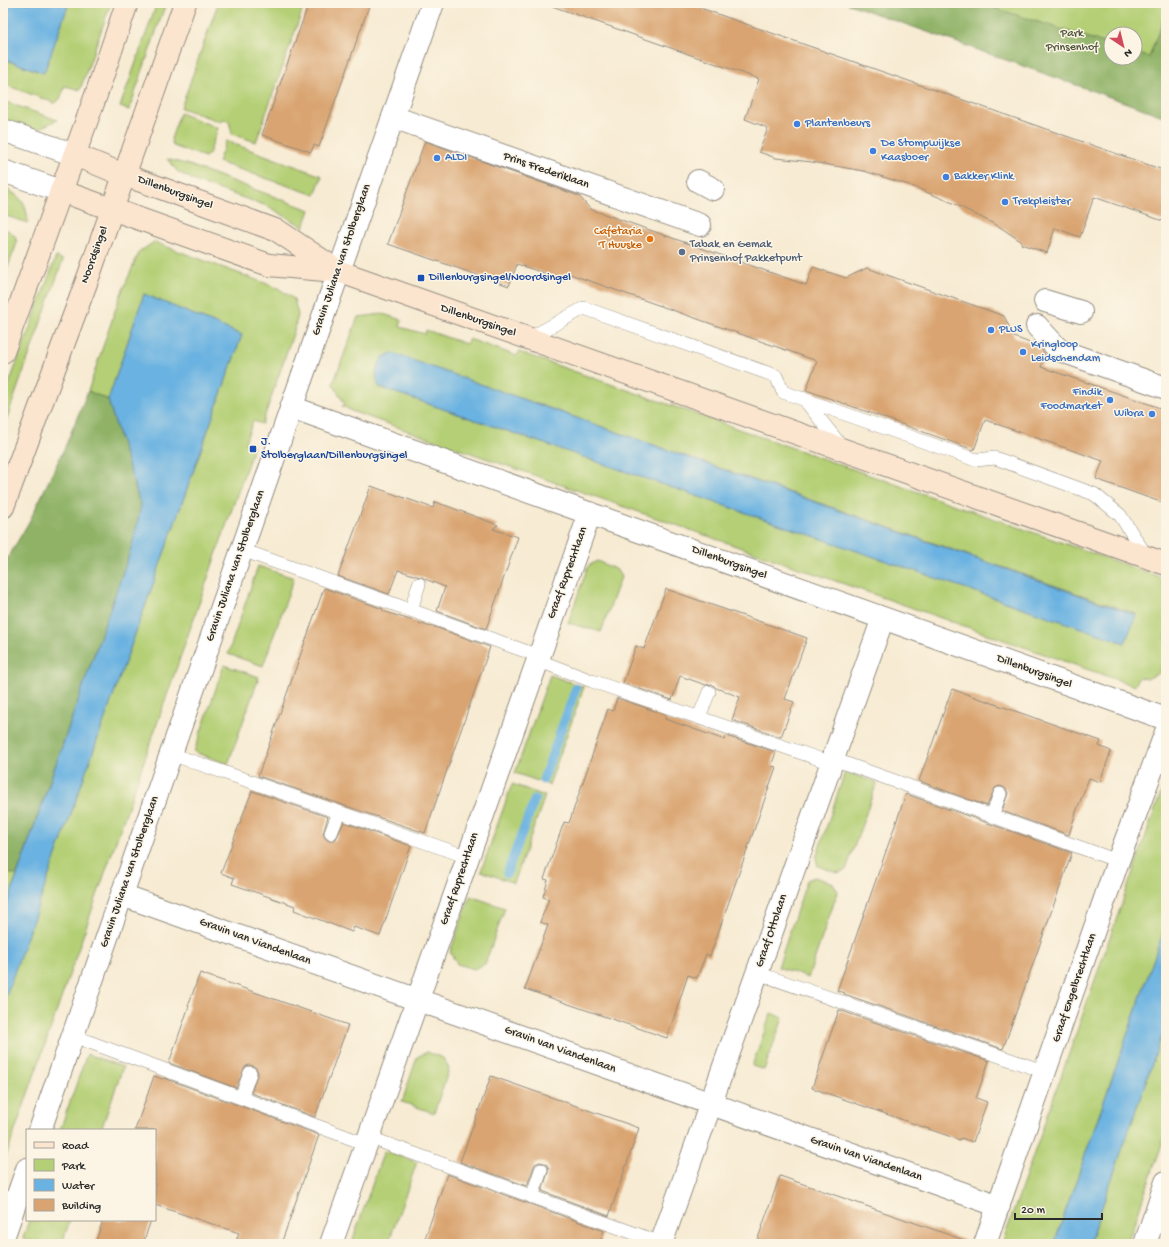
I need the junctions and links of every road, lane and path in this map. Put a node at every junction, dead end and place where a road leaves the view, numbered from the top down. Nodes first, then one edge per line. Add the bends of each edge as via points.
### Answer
1 (127, 3) edge
2 (185, 3) edge
3 (433, 3) edge
4 (393, 118) junction
5 (3, 130) edge
6 (75, 155) junction
7 (3, 171) edge
8 (124, 175) junction
9 (61, 191) junction
10 (112, 209) junction
11 (700, 225) dead end
12 (338, 271) junction
13 (1045, 301) dead end
14 (1081, 312) dead end
15 (1037, 326) dead end
16 (528, 339) junction
17 (3, 352) edge
18 (1166, 388) edge
19 (803, 398) junction
20 (291, 407) junction
21 (845, 451) junction
22 (3, 507) edge
23 (590, 513) junction
24 (242, 550) junction
25 (1156, 560) edge
26 (419, 584) dead end
27 (411, 610) junction
28 (883, 618) junction
29 (538, 658) junction
30 (709, 692) dead end
31 (699, 718) junction
32 (1166, 719) edge
33 (1166, 732) edge
34 (171, 754) junction
35 (832, 761) junction
36 (1000, 794) dead end
37 (339, 812) junction
38 (992, 816) junction
39 (331, 833) dead end
40 (468, 857) junction
41 (1118, 861) junction
42 (122, 895) junction
43 (757, 973) junction
44 (417, 1000) junction
45 (73, 1036) junction
46 (250, 1072) dead end
47 (1046, 1072) junction
48 (241, 1098) junction
49 (711, 1104) junction
50 (40, 1129) edge
51 (367, 1140) junction
52 (541, 1170) dead end
53 (26, 1171) edge
54 (1166, 1182) edge
55 (532, 1197) junction
56 (999, 1206) junction
57 (3, 1238) edge
58 (331, 1244) edge
59 (662, 1244) edge
60 (985, 1244) edge
61 (1145, 1244) edge

1 - 6 street
2 - 8 street, Noordsingel
3 - 4 street, Gravin Juliana van Stolberglaan
4 - 11 street, Prins Frederiklaan
4 - 12 street, Gravin Juliana van Stolberglaan
5 - 6 street, Dillenburgsingel
6 - 8 street, Dillenburgsingel
6 - 9 street
7 - 9 street, Dillenburgsingel
8 - 10 street, Noordsingel
8 - 12 street, Dillenburgsingel via 278,231
9 - 10 street, Dillenburgsingel
9 - 17 street
10 - 12 street, Dillenburgsingel via 269,265
10 - 22 street, Noordsingel
12 - 16 street, Dillenburgsingel
12 - 20 street, Gravin Juliana van Stolberglaan
13 - 14 street
15 - 18 street via 1059,350
16 - 19 lane, Dillenburgsingel via 584,308 776,376 783,392
16 - 21 street, Dillenburgsingel
19 - 21 lane
19 - 25 lane, Dillenburgsingel via 976,460 995,458 1094,494 1120,515
20 - 23 street, Dillenburgsingel
20 - 24 street, Gravin Juliana van Stolberglaan
21 - 25 street, Dillenburgsingel
23 - 28 street, Dillenburgsingel
23 - 29 street, Graaf Ruprechtlaan
24 - 27 lane
24 - 34 street, Gravin Juliana van Stolberglaan
26 - 27 lane
27 - 29 lane
28 - 32 street, Dillenburgsingel
28 - 35 street, Graaf Ottolaan
29 - 31 lane via 592,681
29 - 40 street, Graaf Ruprechtlaan
30 - 31 lane
31 - 35 lane
33 - 41 street, Graaf Engelbrechtlaan
34 - 37 lane
34 - 42 street, Gravin Juliana van Stolberglaan
35 - 38 lane
35 - 43 street, Graaf Ottolaan
36 - 38 lane
37 - 39 lane
37 - 40 lane
38 - 41 lane
40 - 44 street, Graaf Ruprechtlaan
41 - 47 street, Graaf Engelbrechtlaan
42 - 44 street, Gravin van Viandenlaan
42 - 45 street, Gravin Juliana van Stolberglaan
43 - 47 lane
43 - 49 street, Graaf Ottolaan
44 - 49 street, Gravin van Viandenlaan
44 - 51 street, Graaf Ruprechtlaan
45 - 48 lane
45 - 50 street, Gravin Juliana van Stolberglaan
46 - 48 lane
47 - 56 street, Graaf Engelbrechtlaan
48 - 51 lane
49 - 56 street, Gravin van Viandenlaan
49 - 59 street, Graaf Ottolaan
51 - 55 lane
51 - 58 street, Graaf Ruprechtlaan
52 - 55 lane
53 - 57 street
54 - 61 street
55 - 59 lane
56 - 60 street, Graaf Engelbrechtlaan

